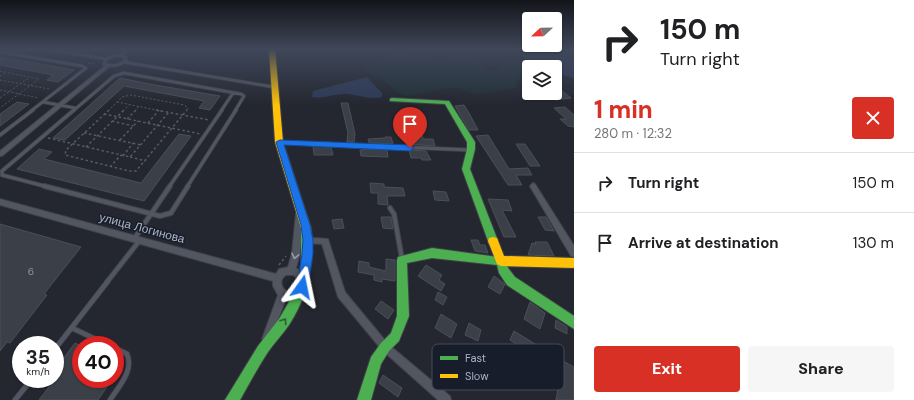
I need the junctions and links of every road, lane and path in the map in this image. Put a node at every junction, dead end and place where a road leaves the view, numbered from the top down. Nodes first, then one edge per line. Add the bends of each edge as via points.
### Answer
1 (85, 68) edge
2 (106, 68) edge
3 (158, 68) edge
4 (273, 68) edge
5 (0, 71) edge
6 (6, 72) junction
7 (0, 76) edge
8 (30, 77) junction
9 (0, 80) edge
10 (20, 84) junction
11 (31, 86) junction
12 (274, 87) junction
13 (0, 90) edge
14 (8, 92) junction
15 (233, 93) junction
16 (19, 94) junction
17 (45, 94) dead end
18 (25, 95) dead end
19 (0, 98) edge
20 (39, 98) dead end
21 (392, 100) dead end
22 (34, 102) dead end
23 (43, 102) junction
24 (117, 102) junction
25 (129, 104) junction
26 (60, 105) junction
27 (139, 106) junction
28 (1, 107) edge
29 (75, 108) junction
30 (159, 110) junction
31 (169, 112) junction
32 (104, 114) junction
33 (183, 115) junction
34 (117, 117) junction
35 (127, 119) junction
36 (138, 121) junction
37 (214, 121) junction
38 (112, 122) junction
39 (148, 123) junction
40 (158, 125) junction
41 (133, 126) junction
42 (172, 128) junction
43 (84, 132) junction
44 (0, 135) edge
45 (204, 135) junction
46 (98, 136) junction
47 (42, 137) junction
48 (120, 140) junction
49 (280, 142) junction
50 (133, 143) junction
51 (72, 144) junction
52 (141, 145) junction
53 (86, 147) junction
54 (471, 150) junction
55 (0, 154) edge
56 (122, 155) junction
57 (130, 157) junction
58 (146, 161) junction
59 (110, 167) junction
60 (533, 186) dead end
61 (0, 202) edge
62 (390, 208) dead end
63 (300, 213) junction
64 (151, 214) junction
65 (137, 239) junction
66 (306, 240) junction
67 (288, 252) dead end
68 (574, 253) edge
69 (402, 260) junction
70 (502, 261) junction
71 (574, 263) edge
72 (274, 267) dead end
73 (291, 270) junction
74 (277, 278) junction
75 (302, 286) junction
76 (283, 294) junction
77 (574, 323) edge
78 (72, 328) junction
79 (89, 336) edge
80 (64, 338) edge
81 (385, 347) junction
82 (263, 349) junction
83 (124, 352) edge
84 (124, 378) edge
85 (25, 388) edge
86 (118, 388) edge
87 (432, 388) edge
88 (434, 390) edge
89 (16, 400) edge
90 (110, 400) edge
91 (232, 400) edge
92 (364, 400) edge
93 (446, 400) edge

1 - 23 lane
2 - 26 street
3 - 12 lane
4 - 12 street
5 - 6 path
6 - 7 path
6 - 8 path
8 - 10 path
8 - 11 path via 39,79
9 - 10 path
10 - 11 path
10 - 14 path
11 - 16 path
11 - 17 path via 51,90
12 - 49 street
13 - 14 path
14 - 16 path
14 - 19 path
15 - 29 lane via 120,74 114,76
15 - 37 lane
15 - 64 lane via 243,95 243,98 171,213 164,216
16 - 18 path
16 - 28 path
20 - 22 path
21 - 54 street via 447,102 471,142
23 - 26 lane
23 - 44 lane
24 - 25 path
24 - 32 path
24 - 33 path via 124,96 131,95 184,105 188,108
25 - 27 path
25 - 34 path
26 - 29 lane
26 - 55 street
27 - 30 path
27 - 35 path
29 - 47 lane
30 - 31 path
30 - 39 path
31 - 33 path
31 - 40 path
32 - 34 path
32 - 43 path
33 - 37 path
33 - 42 path
34 - 35 path
34 - 38 path
35 - 36 path
36 - 39 path
36 - 41 path
37 - 45 lane
38 - 41 path
38 - 46 path
39 - 40 path
40 - 42 path
40 - 52 path
41 - 48 path
42 - 45 path
42 - 58 path
43 - 46 path
43 - 51 path
45 - 64 lane
46 - 48 path
46 - 53 path
47 - 51 path
47 - 64 lane via 2,171 2,175
48 - 50 path
49 - 54 lane
49 - 63 street
50 - 52 path
50 - 56 path
51 - 53 path
51 - 59 path via 65,155
52 - 57 path
53 - 56 path
54 - 70 street via 465,163 466,169
56 - 57 path
56 - 59 path
57 - 58 path
58 - 59 path via 132,172
60 - 68 street
61 - 65 street, улица Логинова
62 - 69 lane via 394,214
63 - 66 street via 306,225
63 -> 73 street via 296,253
64 - 65 lane
65 - 74 street, улица Логинова
65 - 78 lane
66 - 75 street via 307,266
66 - 81 street via 325,241 340,294
67 - 72 path via 282,263
69 - 70 street via 432,253
69 - 81 street via 402,316 395,337
70 - 71 street
70 - 77 street via 511,281
73 - 74 street via 282,272
73 - 75 street via 300,275
74 - 76 street via 277,286
75 - 76 street via 293,295
82 -> 75 street via 286,318
76 - 82 street
78 - 79 lane
78 - 80 lane
81 - 87 street
81 - 92 street via 375,361
82 - 91 street
83 - 84 lane via 130,364
85 - 89 lane
86 - 90 lane
88 - 93 street

